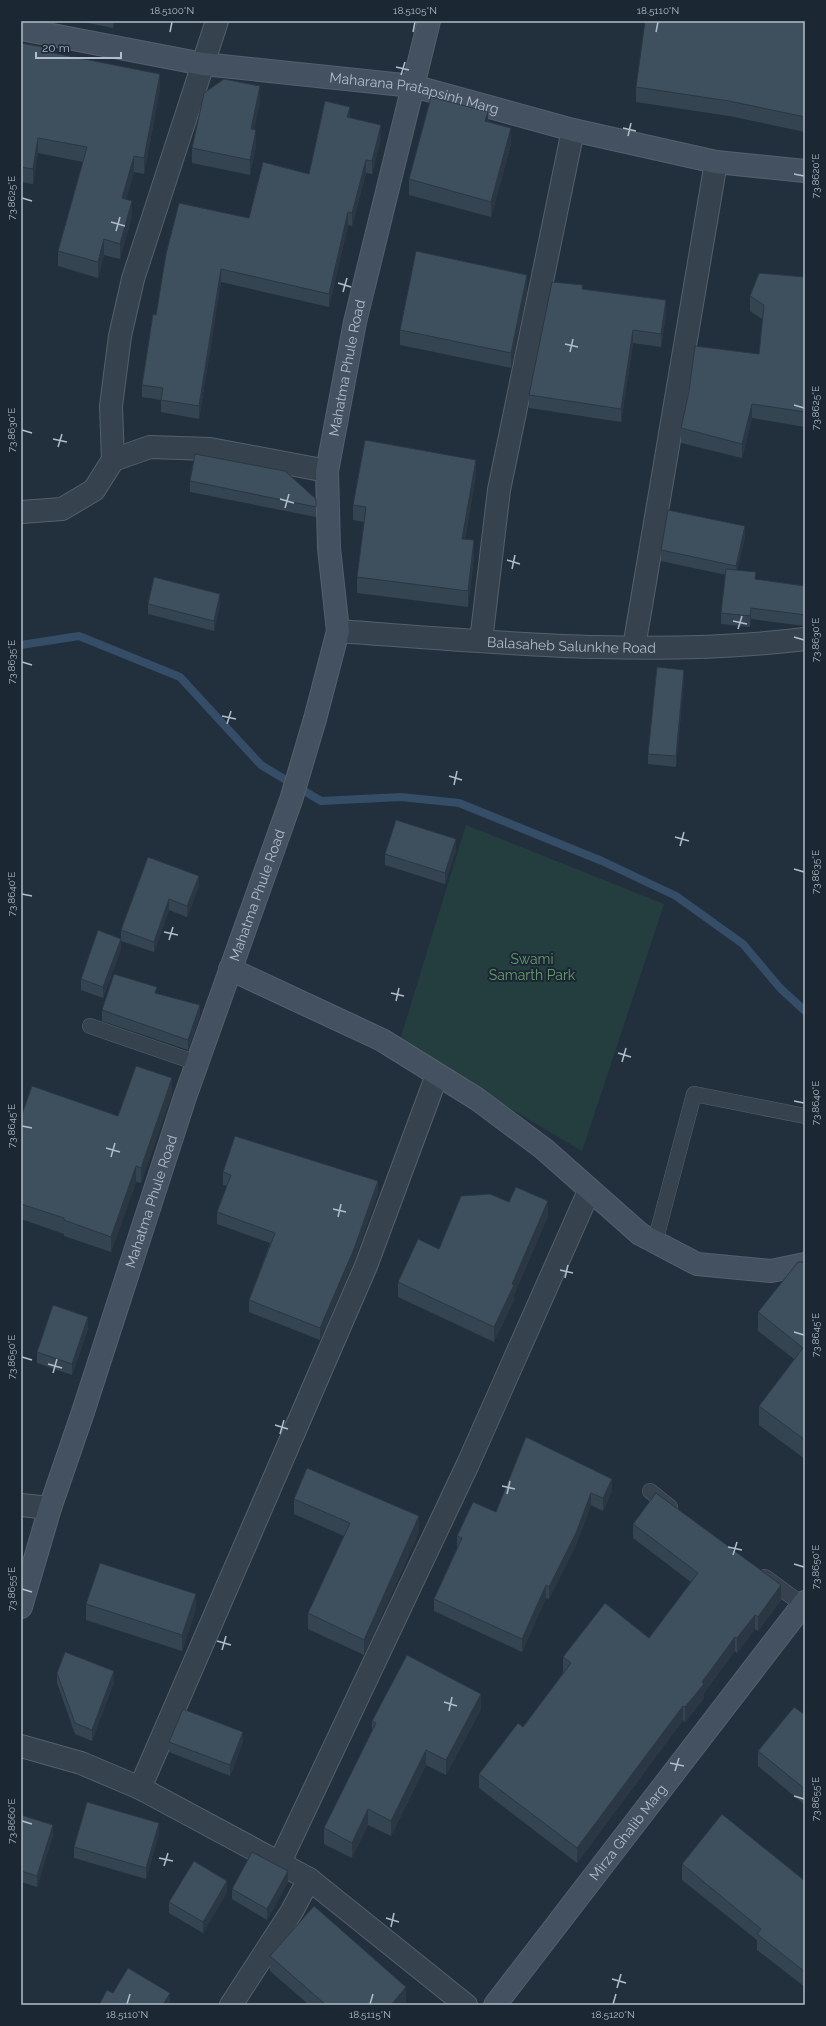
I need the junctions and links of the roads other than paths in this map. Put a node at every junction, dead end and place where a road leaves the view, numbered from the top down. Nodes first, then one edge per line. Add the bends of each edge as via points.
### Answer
1 (216, 21) edge
2 (429, 21) edge
3 (21, 29) edge
4 (203, 64) junction
5 (413, 86) junction
6 (573, 130) junction
7 (716, 162) junction
8 (805, 171) edge
9 (113, 460) junction
10 (327, 471) junction
11 (21, 512) edge
12 (338, 631) junction
13 (805, 639) edge
14 (481, 641) junction
15 (634, 647) junction
16 (230, 969) junction
17 (90, 1026) dead end
18 (197, 1063) junction
19 (437, 1075) junction
20 (805, 1116) edge
21 (589, 1191) junction
22 (655, 1242) junction
23 (805, 1264) edge
24 (650, 1491) dead end
25 (21, 1505) edge
26 (50, 1508) junction
27 (682, 1515) edge
28 (752, 1567) edge
29 (804, 1603) edge
30 (21, 1607) edge
31 (21, 1746) edge
32 (140, 1788) junction
33 (279, 1864) junction
34 (309, 1879) junction
35 (231, 2005) edge
36 (466, 2005) edge
37 (495, 2005) edge

1 - 4 street
2 - 5 street, Mahatma Phule Road
3 - 4 street, Maharana Pratapsinh Marg
4 - 5 street, Maharana Pratapsinh Marg
4 - 9 street via 133,279 122,328 111,406
5 - 6 street, Maharana Pratapsinh Marg
5 - 10 street, Mahatma Phule Road via 355,322
6 - 7 street, Maharana Pratapsinh Marg
6 - 14 street via 499,490
7 - 8 street, Maharana Pratapsinh Marg
7 - 15 street
9 - 10 street via 150,447 210,449
9 - 11 street via 94,490 62,508
10 - 12 street, Mahatma Phule Road via 329,548
12 - 14 street, Balasaheb Salunkhe Road
12 - 16 street, Mahatma Phule Road via 316,719 291,800
13 - 15 street, Balasaheb Salunkhe Road via 752,646
14 - 15 street, Balasaheb Salunkhe Road
16 - 18 street, Mahatma Phule Road
16 - 19 street via 382,1040
17 - 18 lane
18 - 26 street, Mahatma Phule Road
19 - 21 street via 477,1099 538,1145
19 - 32 street via 366,1266
20 - 22 lane via 694,1094
21 - 22 street via 640,1234
21 - 33 street via 468,1464
22 - 23 street via 697,1264 771,1271
24 - 27 lane
25 - 26 street
26 - 30 street, Mahatma Phule Road
28 - 29 lane
29 - 37 street, Mirza Ghalib Marg
31 - 32 street via 81,1763
32 - 33 street
33 - 34 street
34 - 35 street via 292,1911
34 - 36 street

